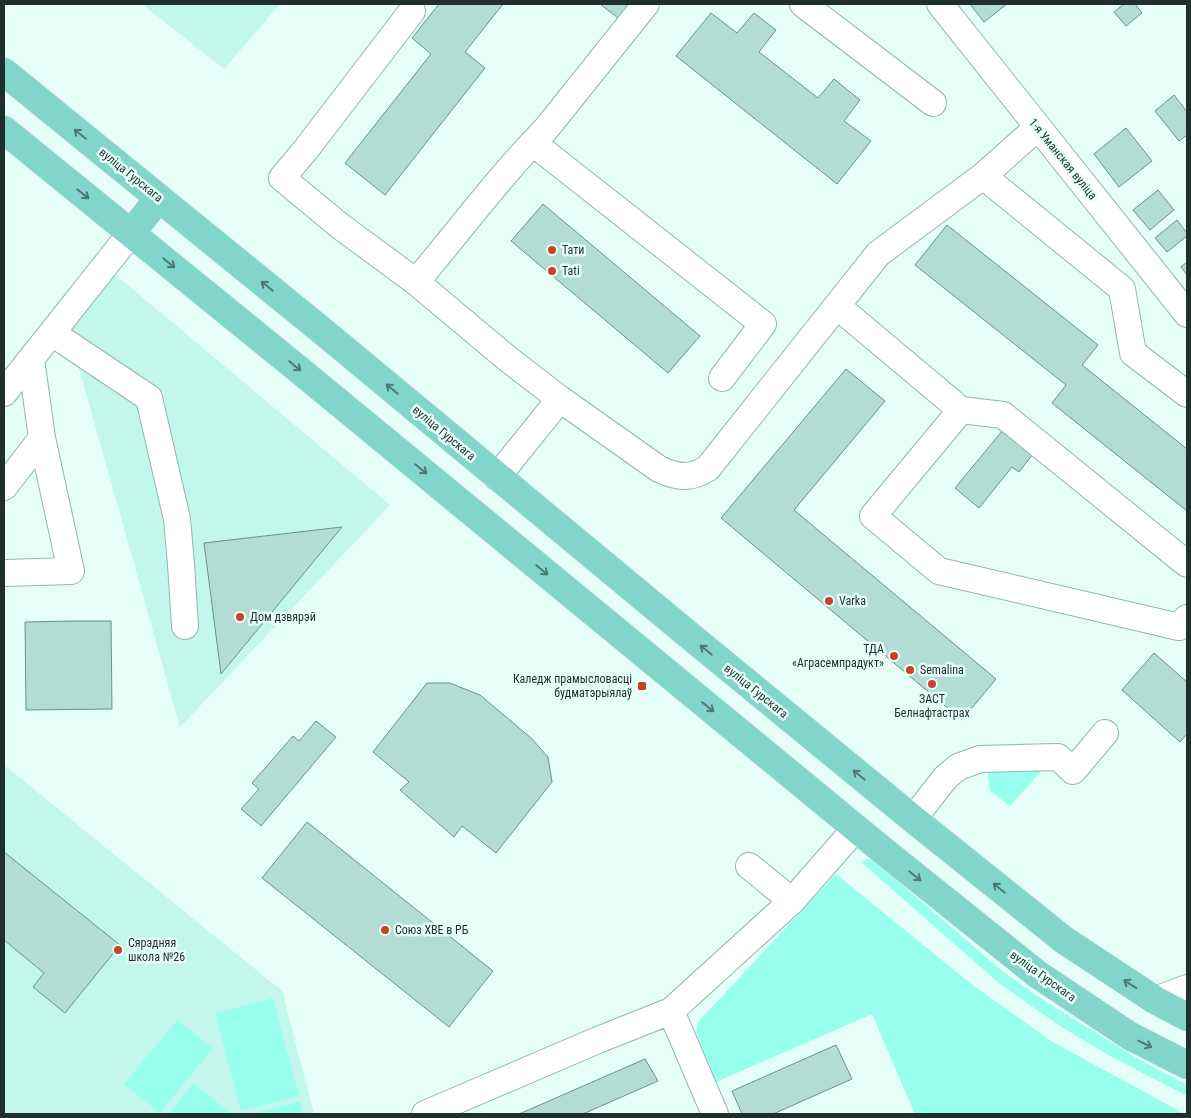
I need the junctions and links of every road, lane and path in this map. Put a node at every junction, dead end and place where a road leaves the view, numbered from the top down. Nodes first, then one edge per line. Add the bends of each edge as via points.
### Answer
1 (646, 4) edge
2 (803, 4) edge
3 (940, 4) edge
4 (412, 11) dead end
5 (4, 72) edge
6 (933, 103) dead end
7 (1038, 128) junction
8 (4, 130) edge
9 (533, 143) junction
10 (983, 176) junction
11 (159, 198) junction
12 (131, 233) junction
13 (416, 282) junction
14 (837, 306) junction
15 (1187, 314) edge
16 (52, 333) junction
17 (31, 359) junction
18 (722, 378) dead end
19 (4, 394) edge
20 (1187, 394) edge
21 (560, 399) junction
22 (960, 410) junction
23 (42, 438) junction
24 (497, 476) junction
25 (4, 486) edge
26 (442, 487) junction
27 (1187, 564) edge
28 (4, 573) edge
29 (1187, 618) edge
30 (185, 626) dead end
31 (1105, 733) dead end
32 (883, 795) junction
33 (913, 819) junction
34 (856, 828) junction
35 (886, 853) junction
36 (750, 866) dead end
37 (792, 901) junction
38 (1187, 988) edge
39 (1155, 1000) junction
40 (671, 1011) junction
41 (1187, 1017) edge
42 (1187, 1065) edge
43 (425, 1114) edge
44 (714, 1114) edge

1 - 9 street
2 - 6 street
3 - 7 street, 1-я Уманская вуліца
4 - 13 street via 282,178
11 -> 5 main road, вуліца Гурскага
7 - 10 street
7 - 15 street, 1-я Уманская вуліца
8 -> 12 main road, вуліца Гурскага
9 - 13 street
9 - 18 street via 763,324
10 - 14 street via 878,254
10 - 20 street via 1122,289 1132,353
11 - 12 main road
24 -> 11 main road, вуліца Гурскага
12 - 16 street
12 -> 26 main road, вуліца Гурскага
13 - 21 street via 508,360
14 - 21 street via 708,468 698,474 683,476 660,469
14 - 22 street
16 - 17 street
16 - 30 street via 149,398 177,519
17 - 19 street
17 - 23 street
21 - 24 street
22 - 27 street via 1002,414
22 - 29 street via 873,516 939,571 1179,627
23 - 25 street
23 - 28 street via 71,570
24 - 26 main road via 464,489
32 -> 24 main road, вуліца Гурскага
26 -> 34 main road, вуліца Гурскага
31 - 33 street via 1073,771 1058,757 980,759 958,767 946,777
32 - 33 main road, вуліца Гурскага
32 - 34 main road
33 - 35 main road
39 -> 33 main road, вуліца Гурскага via 1064,940
34 - 35 main road, вуліца Гурскага
34 - 37 street
35 -> 42 main road, вуліца Гурскага via 1037,974 1130,1036
36 - 37 street
37 - 40 street
38 - 39 street
39 - 41 main road, вуліца Гурскага
40 - 43 street
40 - 44 street

